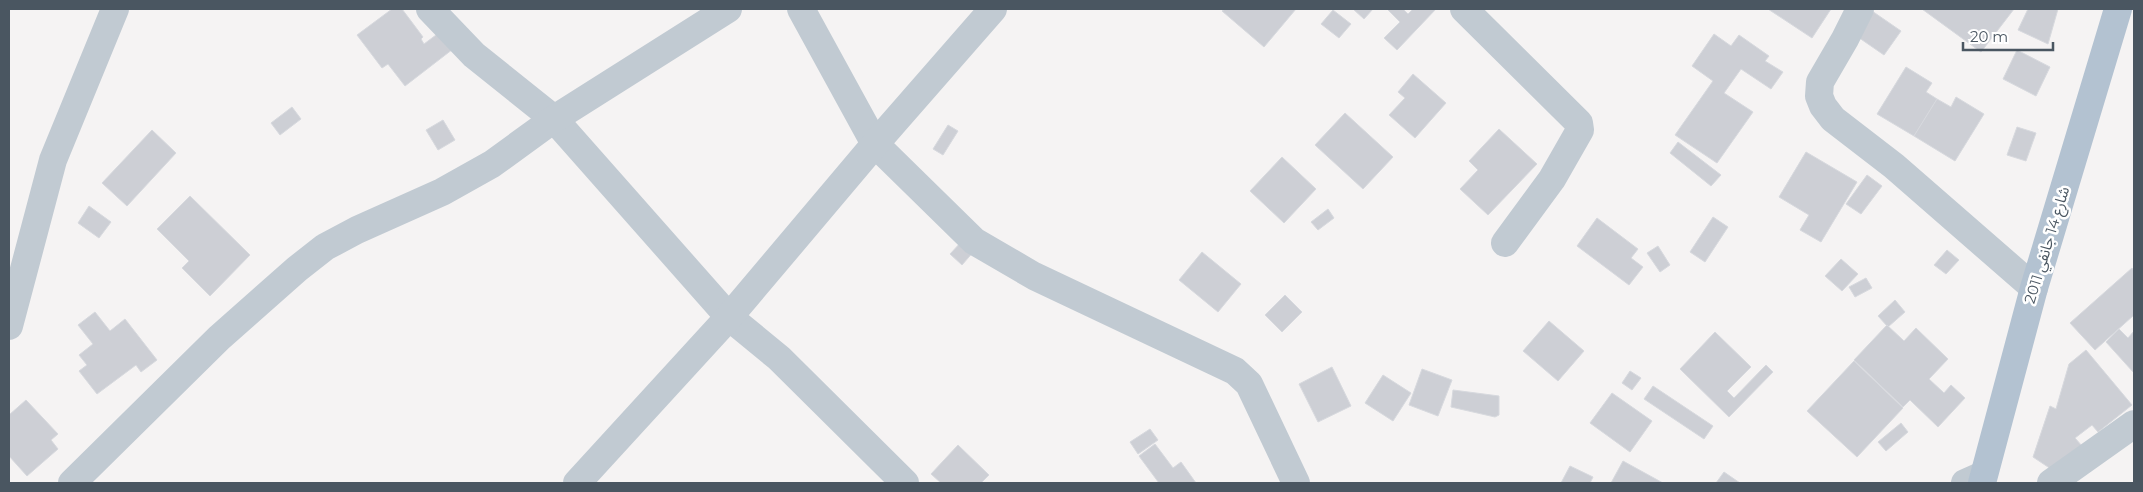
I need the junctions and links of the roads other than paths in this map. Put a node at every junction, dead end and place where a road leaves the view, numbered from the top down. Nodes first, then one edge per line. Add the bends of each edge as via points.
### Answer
1 (115, 9) edge
2 (430, 9) edge
3 (728, 9) edge
4 (801, 9) edge
5 (993, 9) edge
6 (1464, 9) edge
7 (1860, 9) edge
8 (2118, 9) edge
9 (554, 120) junction
10 (875, 144) junction
11 (1505, 243) dead end
12 (2034, 288) junction
13 (730, 316) junction
14 (9, 326) edge
15 (2134, 424) edge
16 (1976, 480) edge
17 (72, 483) edge
18 (577, 483) edge
19 (905, 483) edge
20 (1296, 483) edge
21 (2051, 483) edge

1 - 14 street via 53,160
2 - 9 street via 474,55
3 - 9 street
4 - 10 street
5 - 10 street
6 - 11 street via 1579,123 1580,130 1552,179
7 - 12 street via 1820,82 1819,96 1823,106 1833,119 1894,166
8 - 12 main road, شارع 14 جانفي 2011
9 - 13 street
9 - 17 street via 465,180 325,247 219,338
10 - 13 street
10 - 20 street via 974,241 1034,276 1235,370 1250,384
12 - 16 main road, شارع 14 جانفي 2011
13 - 18 street
13 - 19 street via 779,358
15 - 21 street

